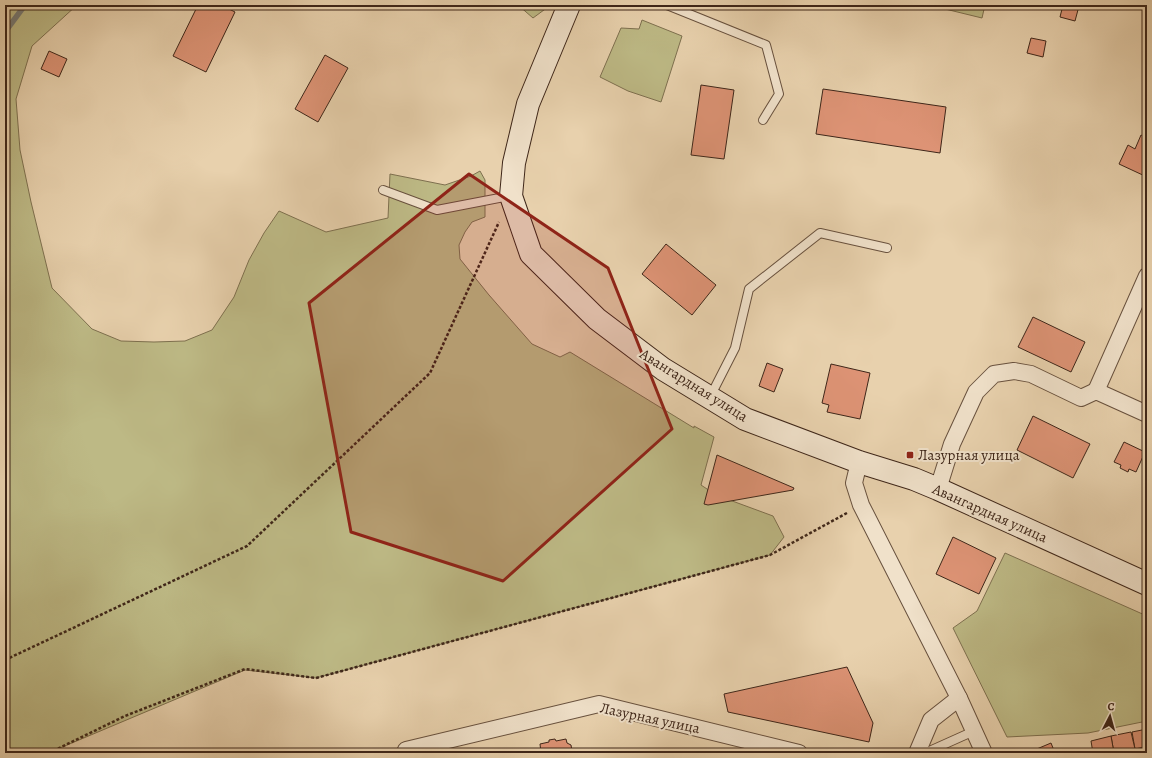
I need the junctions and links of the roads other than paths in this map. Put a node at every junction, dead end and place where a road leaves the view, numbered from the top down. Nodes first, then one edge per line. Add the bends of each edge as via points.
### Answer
1 (570, 5) edge
2 (667, 5) edge
3 (763, 120) dead end
4 (382, 190) dead end
5 (511, 196) junction
6 (887, 248) dead end
7 (1147, 276) edge
8 (1096, 391) junction
9 (710, 398) junction
10 (1147, 414) edge
11 (859, 462) junction
12 (938, 489) junction
13 (1147, 584) edge
14 (959, 698) junction
15 (974, 732) junction
16 (406, 750) dead end
17 (800, 753) edge
18 (917, 753) edge
19 (925, 753) edge
20 (984, 753) edge

1 - 5 main road, Авангардная улица via 528,104 514,163
2 - 3 lane via 766,45 779,94
4 - 5 lane via 437,210
5 - 9 main road, Авангардная улица via 531,254 597,319 663,369
6 - 9 lane via 820,233 749,288 735,348
7 - 8 street
8 - 10 street
8 - 12 street via 1081,398 1031,374 1014,371 994,374 976,392 952,444
9 - 11 main road, Авангардная улица via 745,419
11 - 12 main road, Авангардная улица
11 - 14 street via 854,483 861,505
12 - 13 main road, Авангардная улица
14 - 15 street
14 - 18 street via 931,720
15 - 19 lane
15 - 20 street
16 - 17 street, Лазурная улица via 600,704

